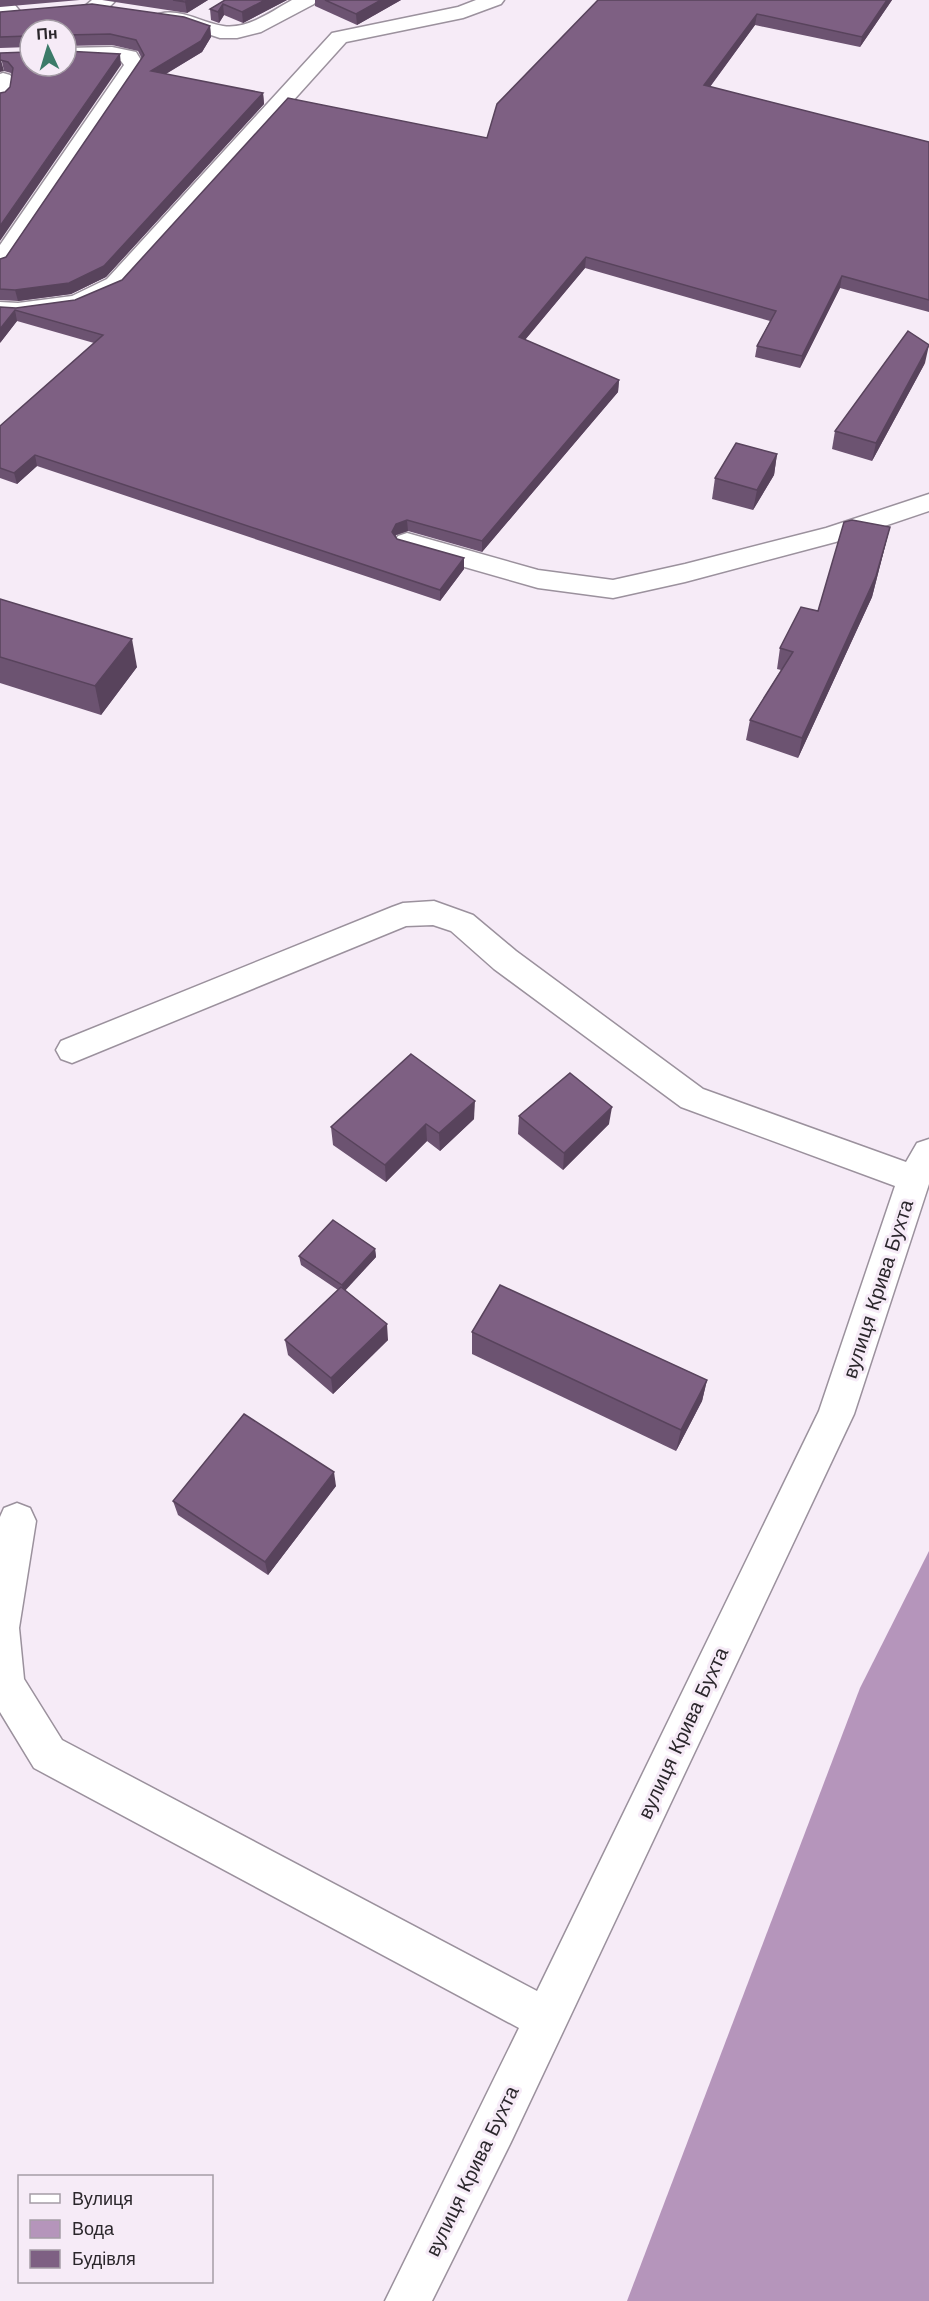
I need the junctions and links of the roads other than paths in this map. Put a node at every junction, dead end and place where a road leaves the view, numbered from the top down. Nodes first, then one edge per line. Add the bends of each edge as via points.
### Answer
1 (307, 0) edge
2 (494, 0) edge
3 (100, 4) edge
4 (70, 9) edge
5 (4, 10) edge
6 (208, 11) edge
7 (36, 12) edge
8 (126, 12) edge
9 (147, 15) edge
10 (190, 21) junction
11 (78, 54) edge
12 (0, 261) edge
13 (0, 309) edge
14 (929, 502) edge
15 (407, 542) edge
16 (72, 1050) dead end
17 (922, 1166) edge
18 (17, 1521) dead end
19 (546, 2019) junction
20 (408, 2301) edge

1 - 10 street via 254,28 237,32 220,32
2 - 13 street via 463,12 339,37 115,284 77,302
3 - 4 street
3 - 8 street
5 - 7 street
6 - 10 street
9 - 10 street
11 - 12 street via 129,56 134,65
14 - 15 street via 822,537 613,589 538,579
16 - 17 street via 404,915 434,913 462,923 505,960 692,1098
17 - 19 street, вулиця Крива Бухта via 836,1414
18 - 19 street via 0,1628 5,1684 48,1754
19 - 20 street, вулиця Крива Бухта

